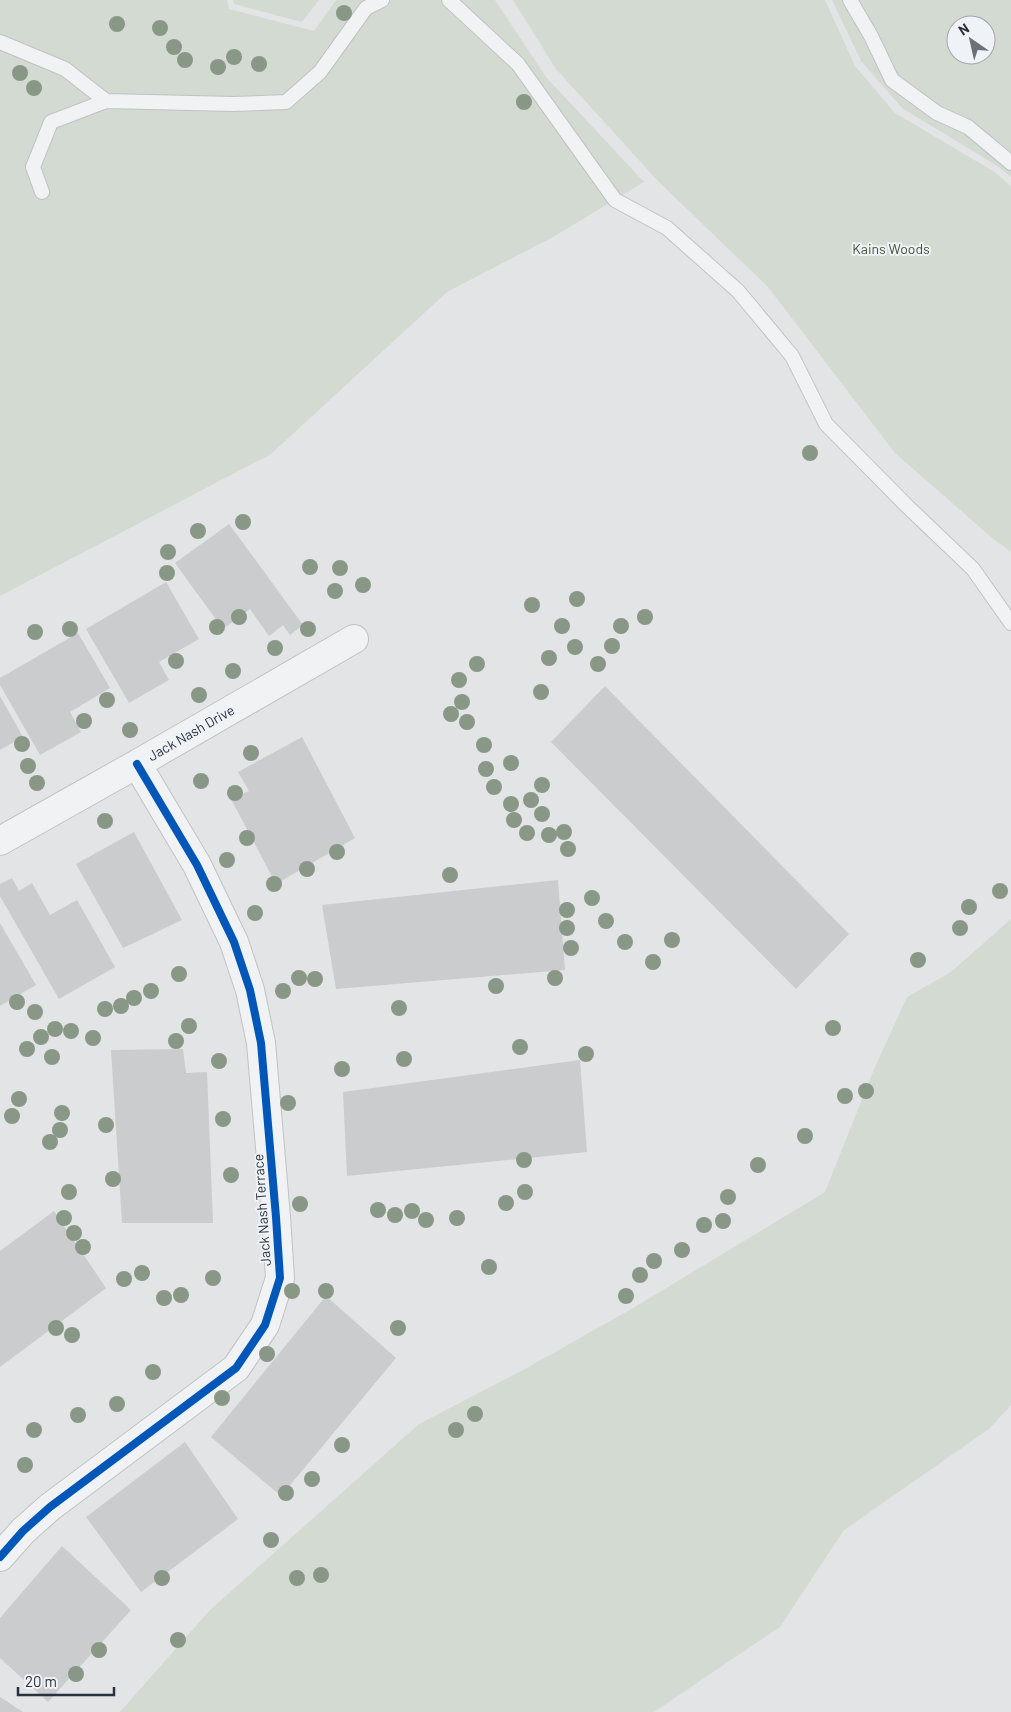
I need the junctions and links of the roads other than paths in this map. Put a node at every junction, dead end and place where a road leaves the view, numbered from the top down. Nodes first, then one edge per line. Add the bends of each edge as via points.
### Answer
1 (382, 0) edge
2 (448, 0) edge
3 (850, 0) edge
4 (368, 4) edge
5 (0, 42) edge
6 (106, 101) junction
7 (1011, 163) edge
8 (42, 192) dead end
9 (1011, 623) edge
10 (354, 639) dead end
11 (137, 764) junction
12 (0, 841) edge
13 (0, 1557) edge

1 - 4 lane
2 - 9 lane via 518,64 615,200 668,228 738,291 792,356 826,424 973,570
3 - 7 lane via 892,80 937,113 968,127
4 - 6 lane via 320,72 286,102
5 - 6 lane via 65,69
6 - 8 lane via 51,122 33,167
10 - 11 street, Jack Nash Drive
11 - 12 street, Jack Nash Drive
11 - 13 street, Jack Nash Terrace via 197,865 234,942 250,990 260,1043 280,1278 265,1325 236,1368 50,1507

